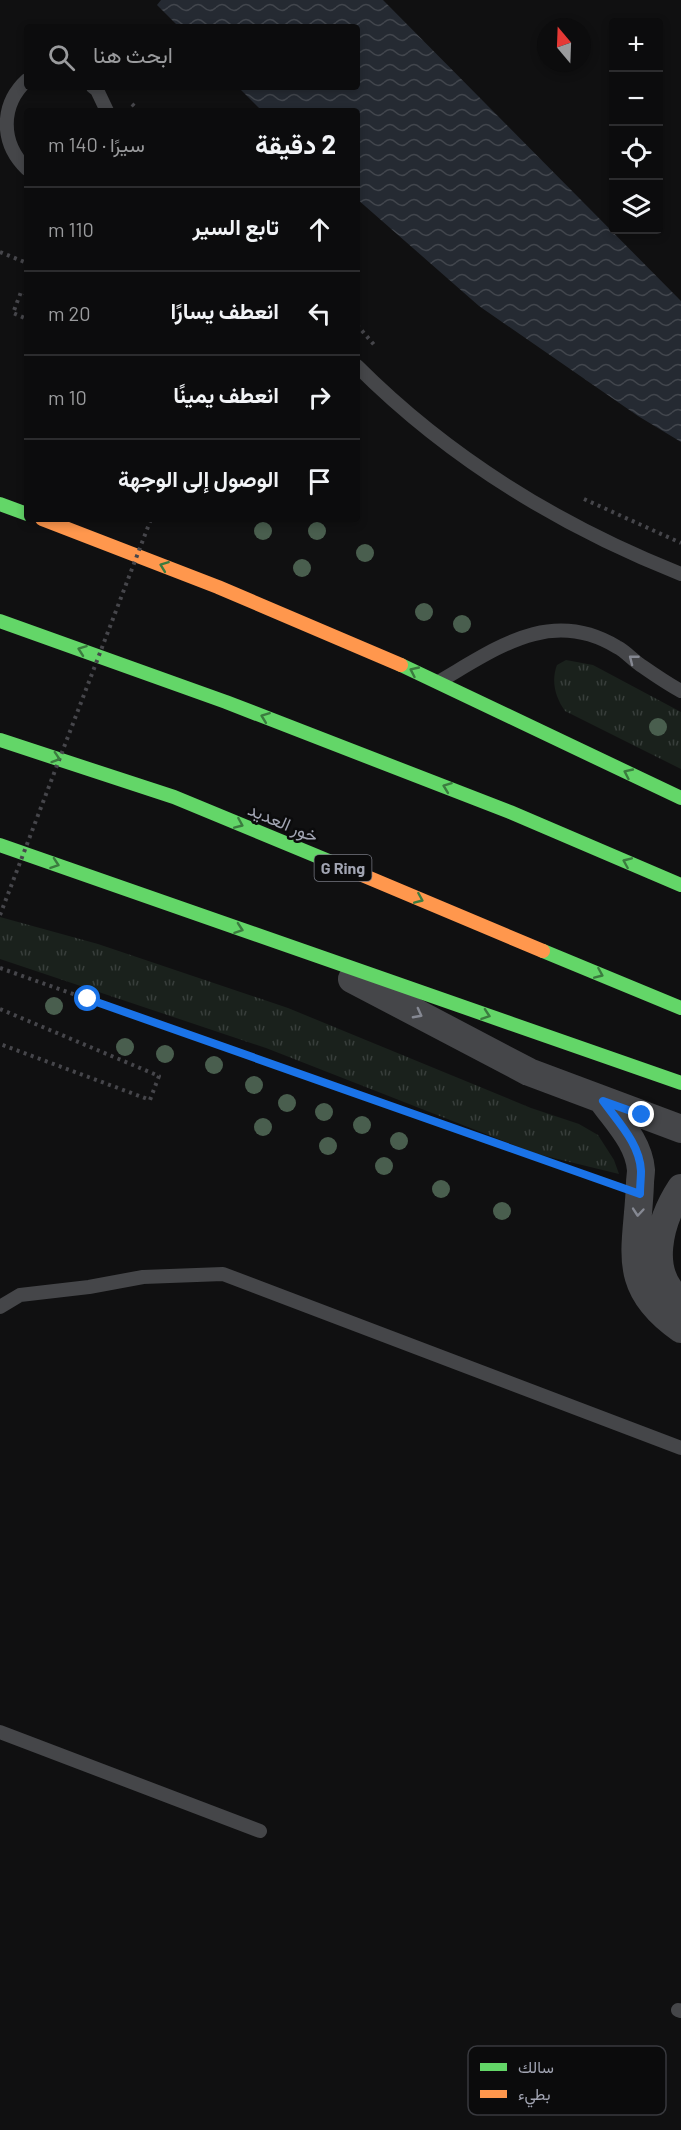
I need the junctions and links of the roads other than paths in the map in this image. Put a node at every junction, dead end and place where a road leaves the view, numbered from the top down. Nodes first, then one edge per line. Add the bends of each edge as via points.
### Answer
1 (24, 82) edge
2 (97, 90) edge
3 (3, 106) edge
4 (107, 108) edge
5 (0, 159) edge
6 (15, 159) junction
7 (24, 166) edge
8 (360, 369) edge
9 (0, 504) edge
10 (24, 513) edge
11 (50, 522) edge
12 (681, 574) edge
13 (0, 621) edge
14 (438, 682) junction
15 (681, 691) edge
16 (0, 740) edge
17 (681, 798) edge
18 (0, 845) edge
19 (681, 885) edge
20 (292, 948) junction
21 (681, 1008) edge
22 (681, 1083) edge
23 (603, 1101) junction
24 (681, 1129) edge
25 (681, 1188) edge
26 (681, 1301) edge
27 (0, 1307) edge
28 (681, 1329) edge
29 (681, 1448) edge
30 (0, 1732) edge
31 (260, 1831) dead end

1 - 3 lane
2 - 4 lane
3 - 6 lane via 5,142
5 - 6 lane
6 - 7 lane
8 - 12 lane via 471,464 548,511
9 - 10 highway
14 -> 11 highway via 218,587
19 -> 13 highway via 488,803 226,702
15 -> 14 lane via 598,637 558,630 505,644
17 -> 14 highway
16 -> 21 highway, خور العديد / G Ring via 174,797
18 -> 20 highway
20 -> 22 highway
20 -> 23 street via 529,1072
23 - 24 street
23 -> 28 street via 631,1139 641,1169 635,1256 638,1279 648,1300
25 - 26 street via 670,1206 658,1251 665,1285
27 - 29 lane via 20,1295 142,1277 223,1274
30 - 31 lane

